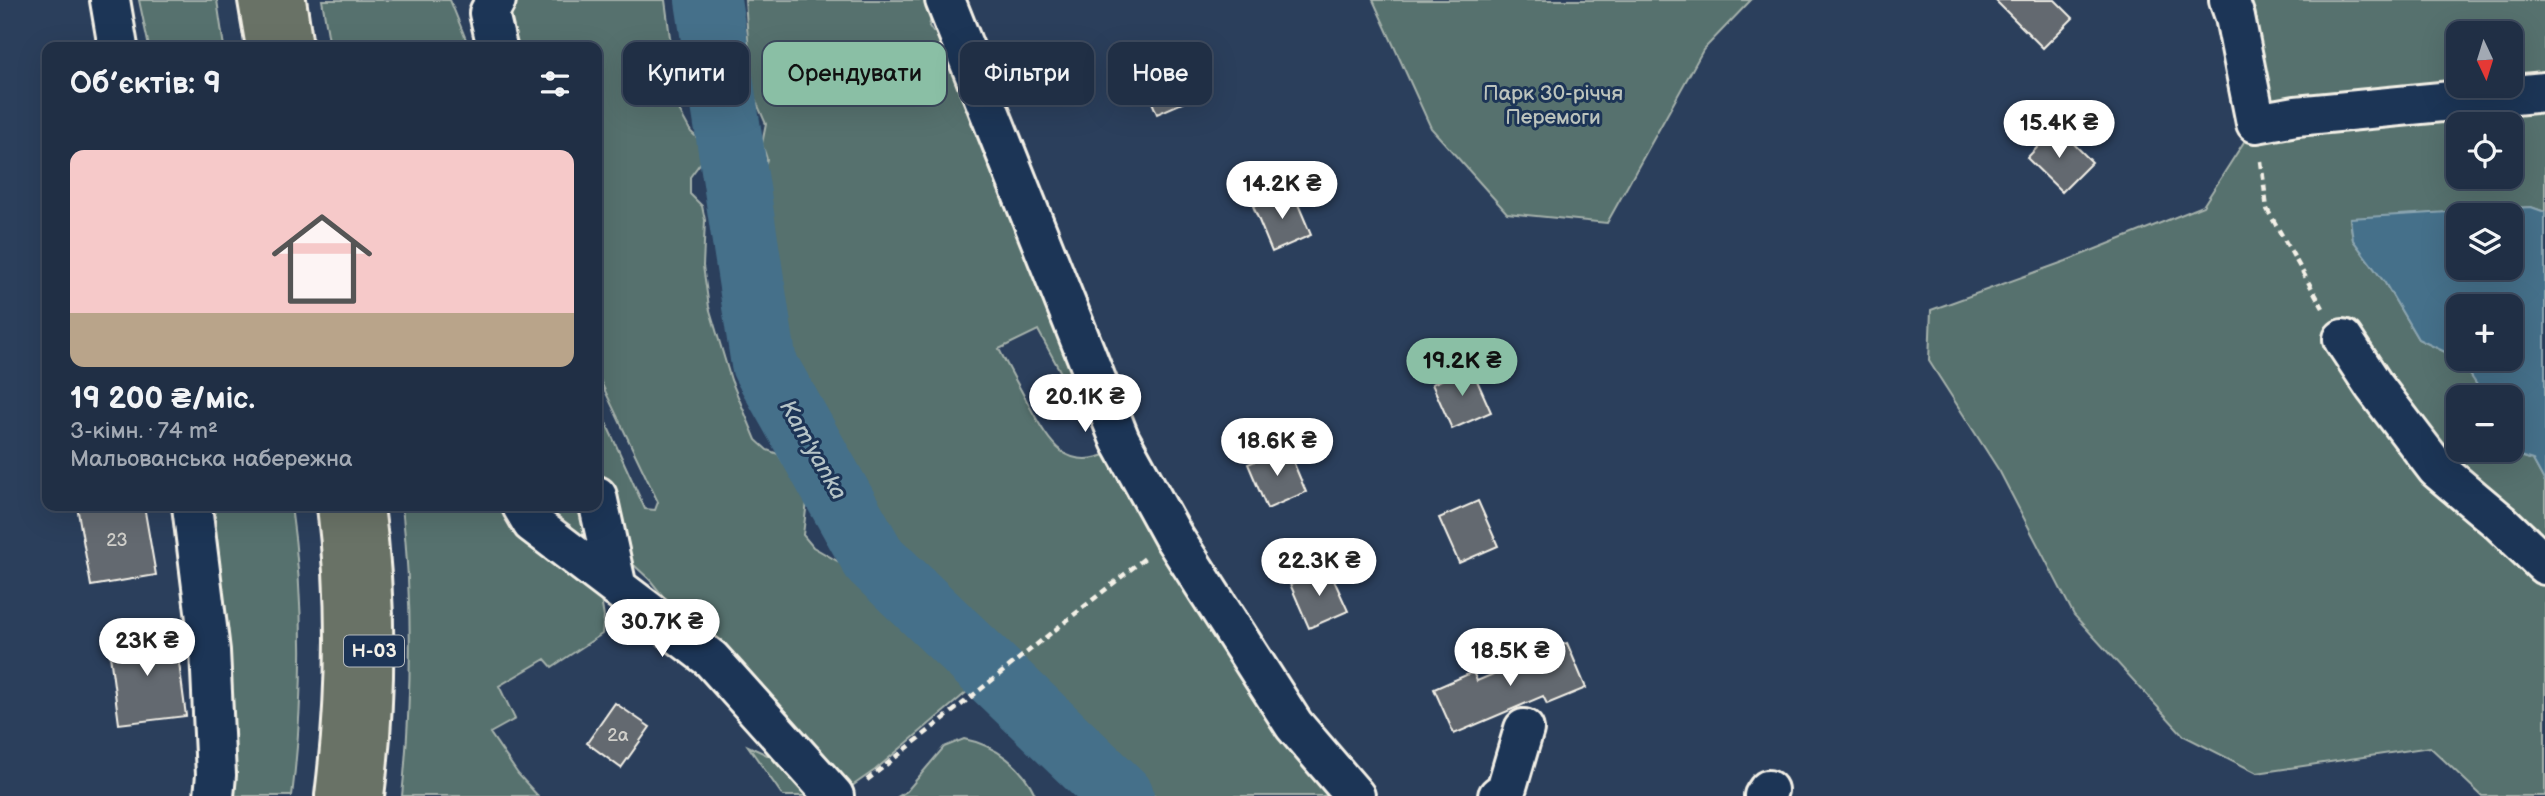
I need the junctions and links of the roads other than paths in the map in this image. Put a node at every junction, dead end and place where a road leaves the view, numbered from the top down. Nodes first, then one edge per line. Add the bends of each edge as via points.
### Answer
1 (110, 0) edge
2 (258, 0) edge
3 (286, 0) edge
4 (496, 0) edge
5 (945, 0) edge
6 (2228, 0) edge
7 (117, 42) edge
8 (265, 42) edge
9 (292, 42) edge
10 (496, 42) edge
11 (2545, 92) edge
12 (2343, 339) road end
13 (193, 511) edge
14 (338, 511) edge
15 (365, 511) edge
16 (525, 511) edge
17 (600, 511) edge
18 (2545, 565) edge
19 (617, 588) junction
20 (1524, 729) dead end
21 (846, 792) edge
22 (214, 796) edge
23 (335, 796) edge
24 (364, 796) edge
25 (1355, 796) edge
26 (1498, 796) edge

1 - 7 street
2 - 8 main road
3 - 9 main road
4 - 10 street via 489,13
5 - 25 street via 1120,440 1172,536 1294,725
6 - 11 street via 2256,123
12 - 18 street via 2437,469
13 - 22 street via 210,650
14 - 23 main road, Н-03 via 345,569 345,678
15 - 24 main road, Н-03 via 372,562 374,692
16 - 19 street via 532,523
17 - 19 street
19 - 21 street via 711,659
20 - 26 street via 1506,790

